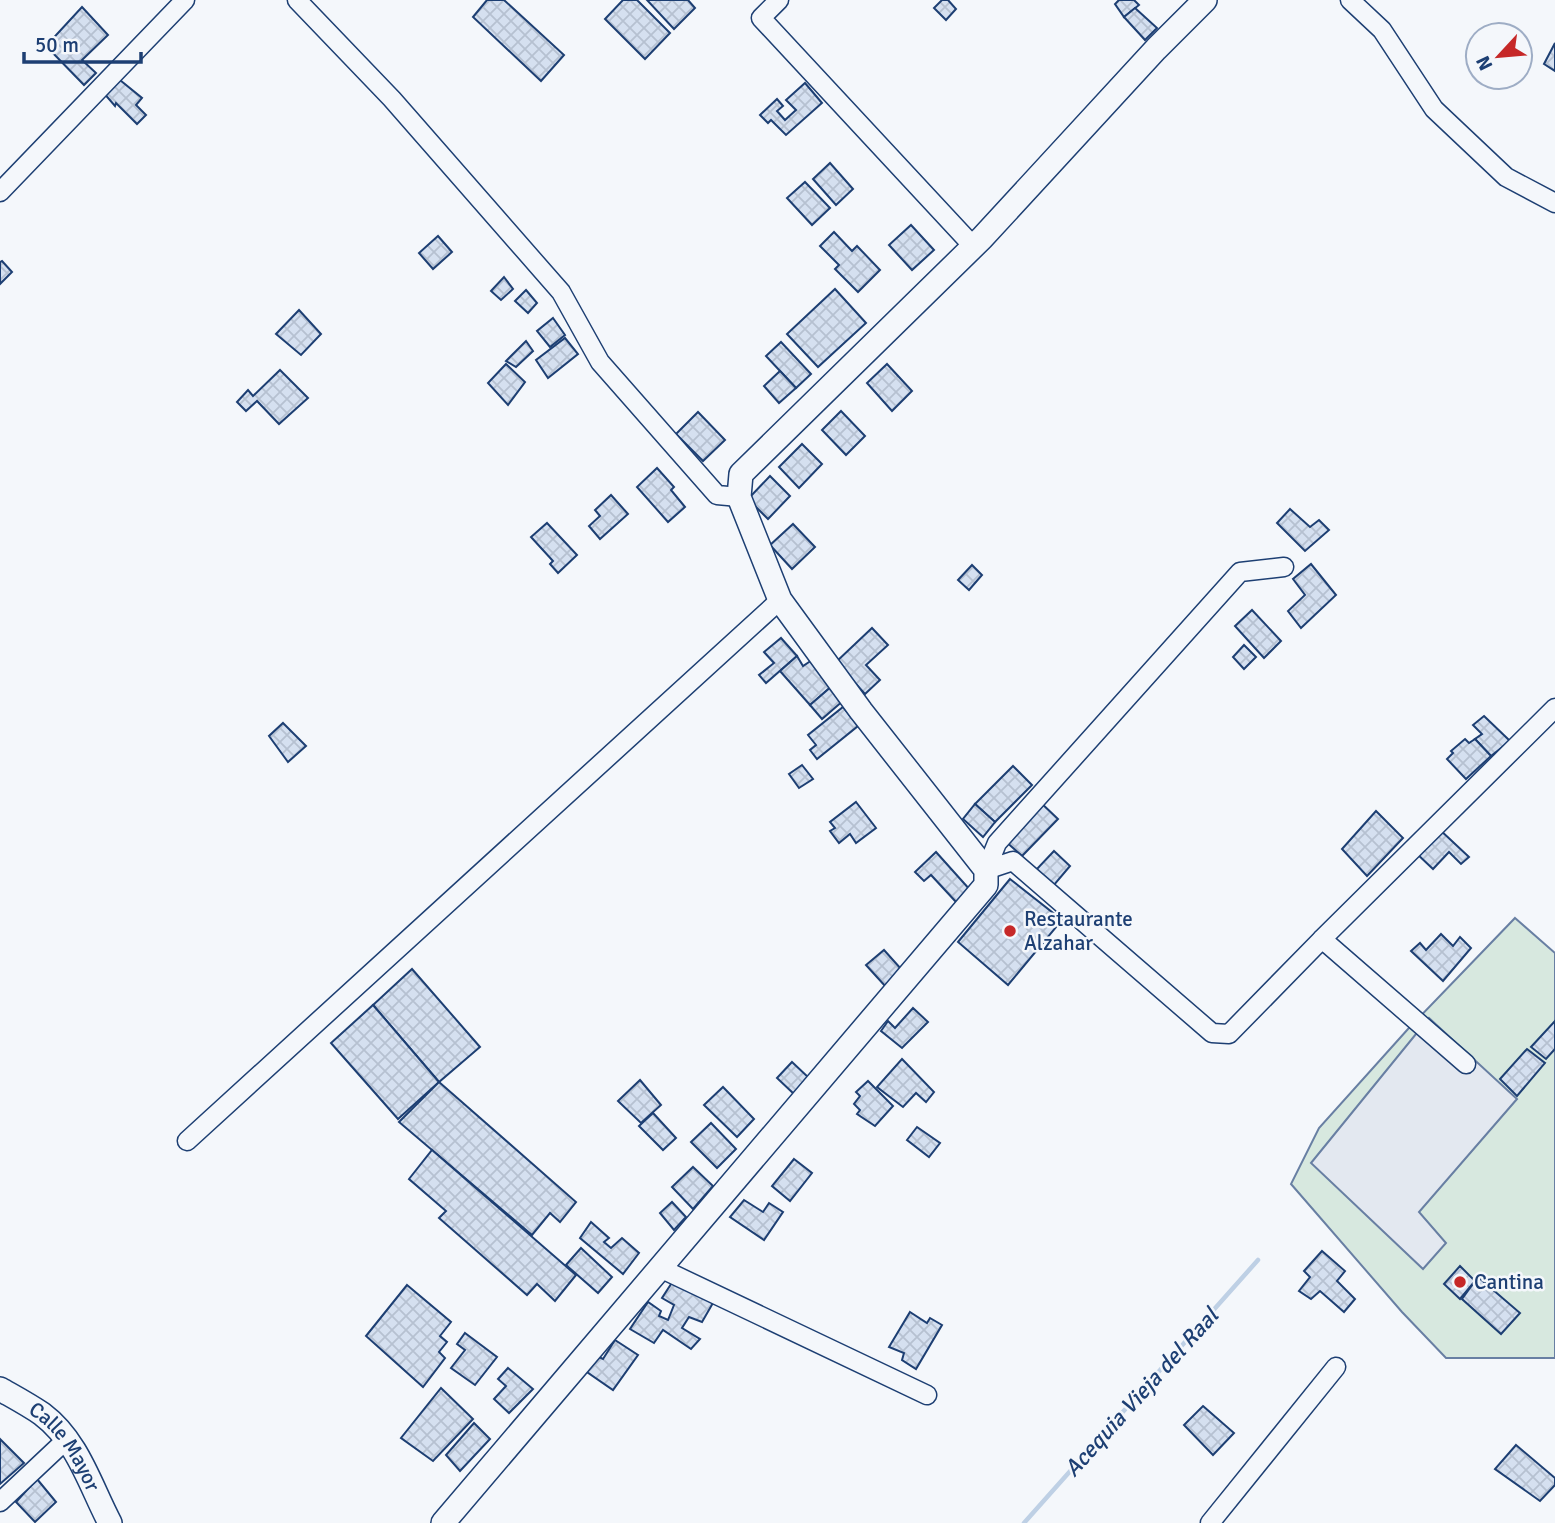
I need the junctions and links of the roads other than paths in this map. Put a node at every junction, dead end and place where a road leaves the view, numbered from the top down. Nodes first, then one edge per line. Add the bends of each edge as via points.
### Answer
1 (186, 0) edge
2 (296, 0) edge
3 (779, 0) edge
4 (1205, 0) edge
5 (1350, 0) edge
6 (0, 192) edge
7 (1555, 203) edge
8 (973, 246) junction
9 (739, 497) junction
10 (1284, 568) dead end
11 (780, 600) junction
12 (1555, 708) edge
13 (986, 870) junction
14 (1322, 939) junction
15 (1466, 1065) dead end
16 (187, 1140) dead end
17 (660, 1268) junction
18 (1336, 1367) dead end
19 (0, 1389) edge
20 (927, 1395) dead end
21 (66, 1438) junction
22 (0, 1502) edge
23 (110, 1523) edge
24 (443, 1523) edge
25 (1210, 1523) edge

1 - 6 street
2 - 9 street via 392,99 561,292 600,362 717,495
3 - 8 street via 761,18
4 - 8 main road
5 - 7 street via 1382,30 1434,108 1506,177
8 - 9 main road via 741,474
9 - 11 main road
10 - 13 street via 1240,572 997,843
11 - 13 main road
11 - 16 street
12 - 14 street
13 - 14 street via 1013,861 1212,1033 1229,1034
13 - 17 main road via 986,885
14 - 15 street
17 - 20 street
17 - 24 main road
18 - 25 street
19 - 21 main road, Calle Mayor via 41,1413
21 - 22 street
21 - 23 main road, Calle Mayor

